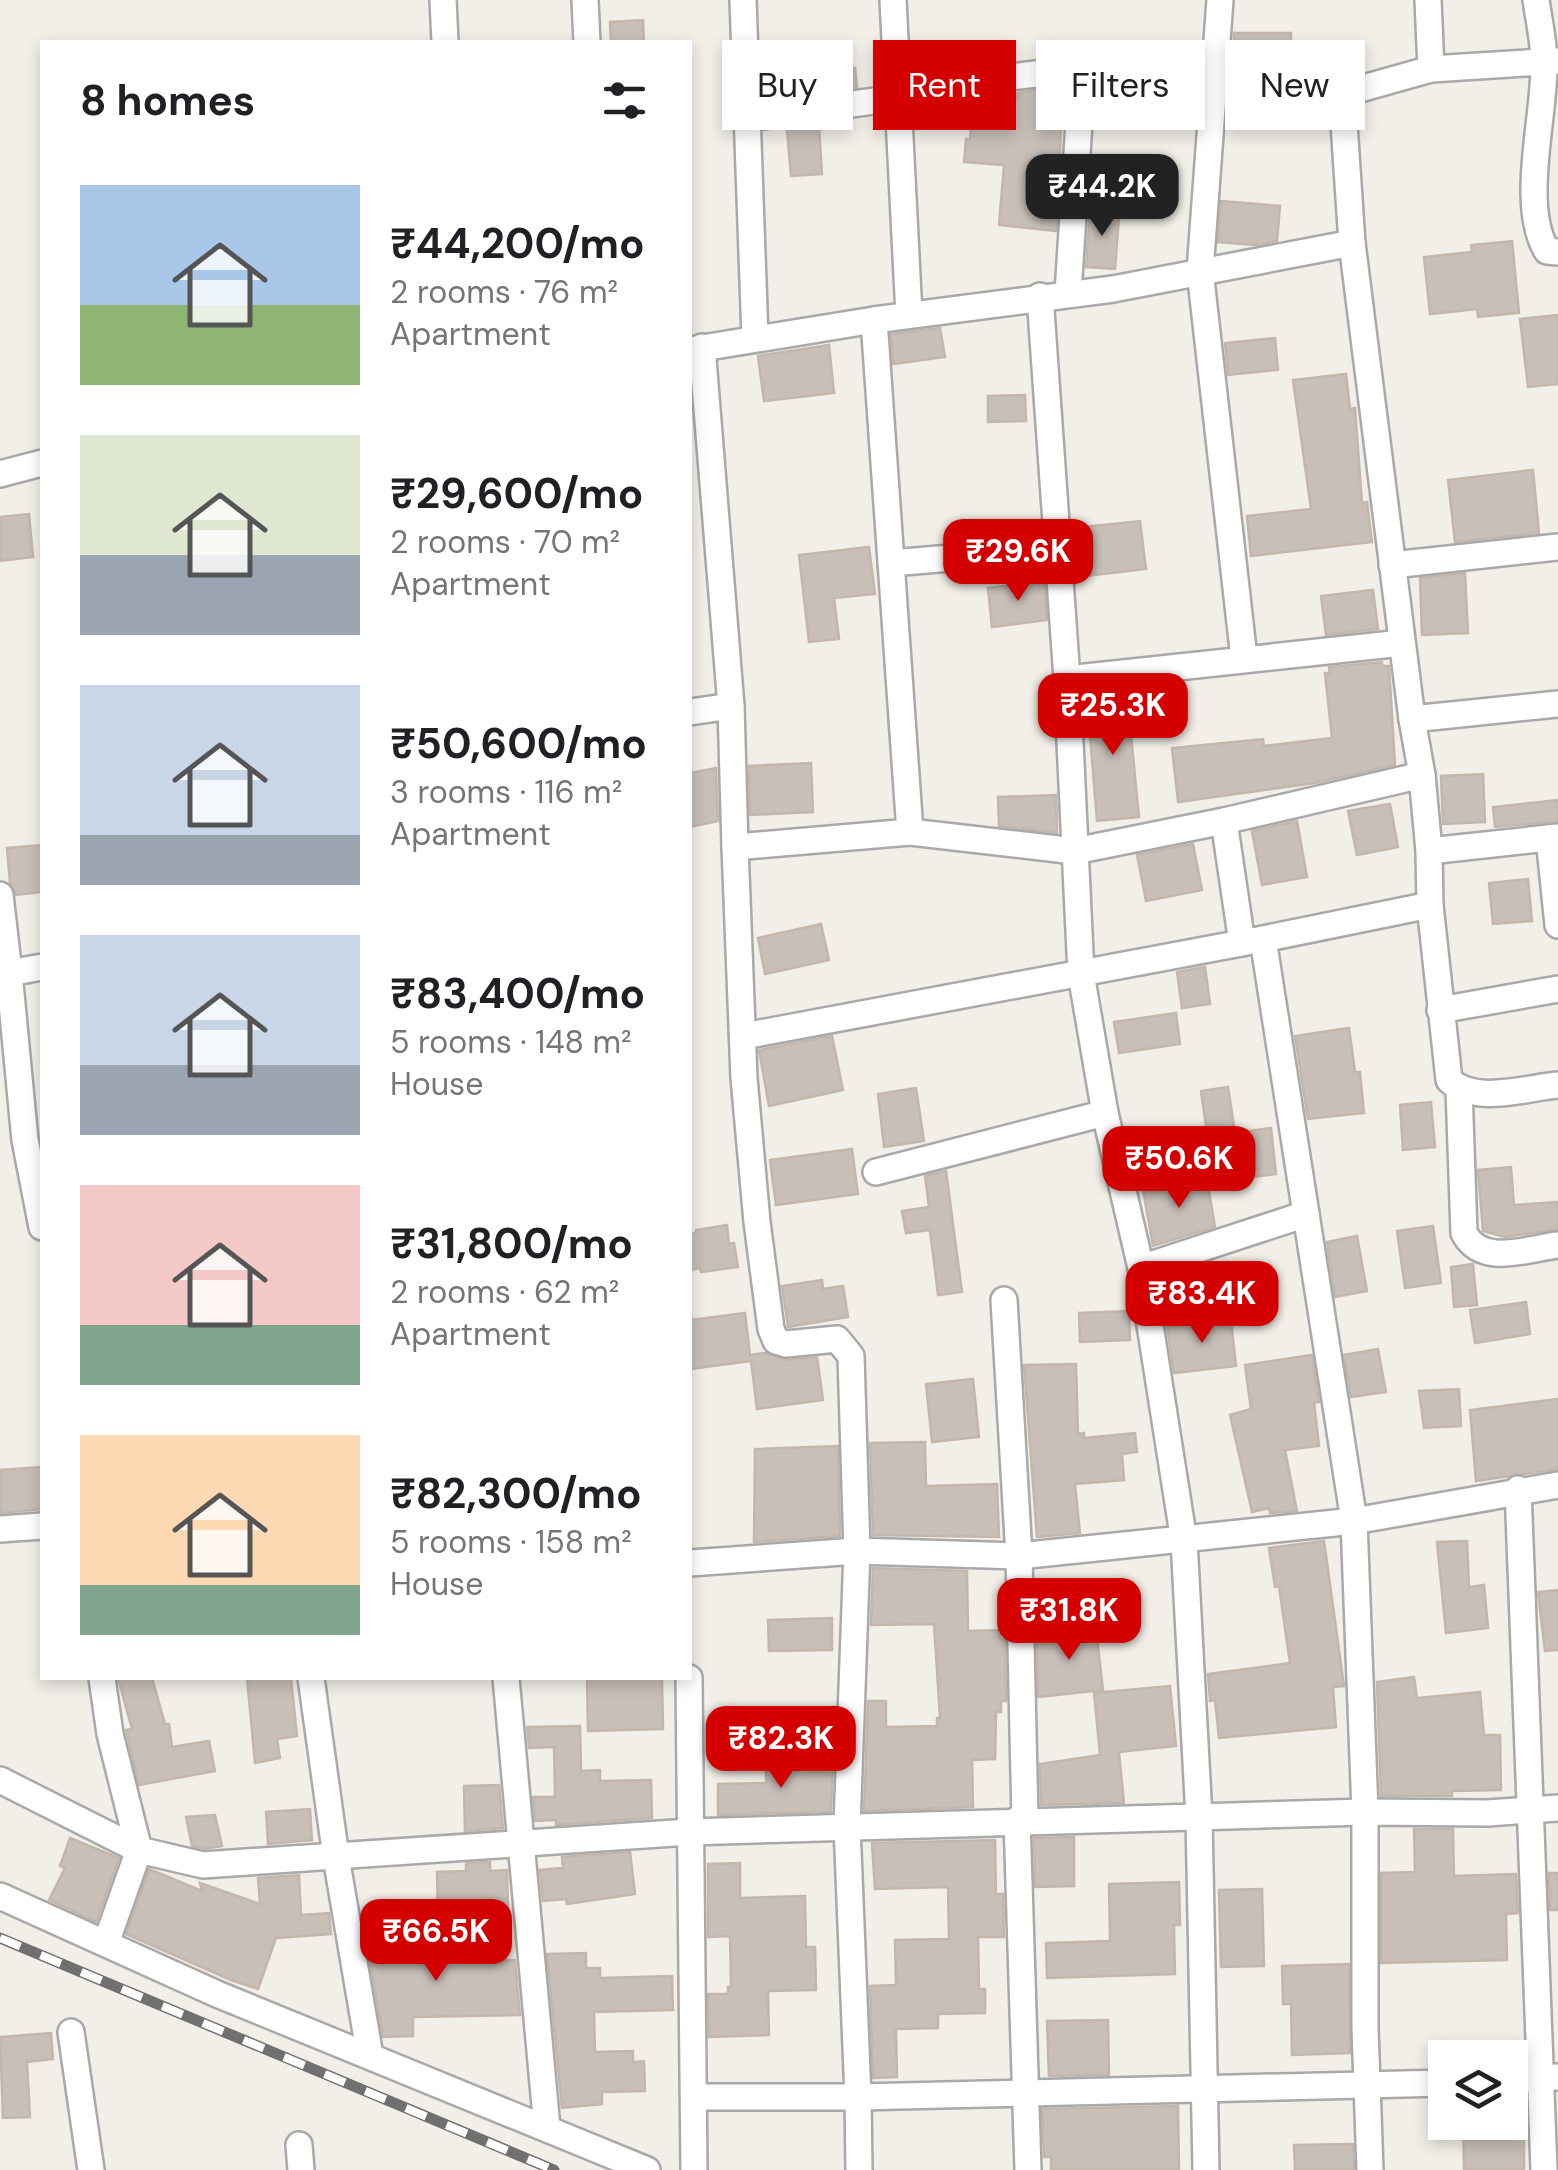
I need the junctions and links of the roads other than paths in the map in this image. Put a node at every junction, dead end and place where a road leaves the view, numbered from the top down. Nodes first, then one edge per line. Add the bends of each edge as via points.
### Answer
1 (443, 0) edge
2 (585, 0) edge
3 (743, 0) edge
4 (893, 0) edge
5 (1220, 0) edge
6 (1428, 0) edge
7 (1536, 0) edge
8 (445, 40) edge
9 (587, 40) edge
10 (744, 40) edge
11 (895, 40) edge
12 (1551, 62) edge
13 (1431, 68) junction
14 (1205, 87) edge
15 (1365, 87) edge
16 (1212, 88) junction
17 (1225, 89) edge
18 (747, 130) edge
19 (899, 130) edge
20 (1079, 130) edge
21 (1344, 130) edge
22 (1352, 243) junction
23 (1558, 252) edge
24 (1200, 272) junction
25 (1068, 294) junction
26 (1040, 296) junction
27 (909, 315) junction
28 (874, 320) junction
29 (755, 338) junction
30 (696, 349) edge
31 (40, 463) edge
32 (0, 474) edge
33 (1558, 547) edge
34 (1058, 549) junction
35 (891, 563) junction
36 (1392, 565) junction
37 (1402, 643) junction
38 (1244, 658) junction
39 (1068, 679) junction
40 (1558, 704) edge
41 (730, 706) junction
42 (692, 712) edge
43 (1412, 719) junction
44 (1422, 775) junction
45 (1224, 822) junction
46 (910, 832) junction
47 (1554, 838) edge
48 (735, 847) junction
49 (1076, 850) junction
50 (1429, 851) junction
51 (0, 895) edge
52 (1430, 905) junction
53 (1558, 925) edge
54 (1253, 941) junction
55 (40, 967) edge
56 (1082, 974) junction
57 (4, 976) edge
58 (1558, 989) edge
59 (1440, 1010) junction
60 (744, 1036) junction
61 (1558, 1085) edge
62 (1459, 1089) junction
63 (1105, 1112) junction
64 (876, 1172) dead end
65 (1306, 1214) junction
66 (40, 1217) edge
67 (1558, 1244) edge
68 (1141, 1268) junction
69 (1004, 1300) dead end
70 (1558, 1484) edge
71 (1518, 1489) junction
72 (1354, 1521) junction
73 (40, 1526) edge
74 (0, 1529) edge
75 (1184, 1540) junction
76 (858, 1551) junction
77 (1019, 1556) junction
78 (692, 1562) edge
79 (102, 1680) edge
80 (311, 1680) edge
81 (506, 1680) edge
82 (689, 1680) edge
83 (0, 1780) edge
84 (1558, 1808) edge
85 (1529, 1809) junction
86 (1365, 1812) junction
87 (1199, 1817) junction
88 (1021, 1820) junction
89 (847, 1826) junction
90 (689, 1832) junction
91 (520, 1842) junction
92 (140, 1850) junction
93 (336, 1857) junction
94 (0, 1896) edge
95 (106, 1943) junction
96 (71, 2032) dead end
97 (370, 2056) junction
98 (1549, 2078) edge
99 (1428, 2083) edge
100 (1368, 2086) junction
101 (1204, 2089) junction
102 (1025, 2092) junction
103 (696, 2097) junction
104 (858, 2097) junction
105 (547, 2128) junction
106 (91, 2170) edge
107 (647, 2170) edge
108 (694, 2170) edge
109 (859, 2170) edge
110 (1028, 2170) edge
111 (1206, 2170) edge
112 (1370, 2170) edge
113 (1544, 2170) edge

1 - 8 street
2 - 9 street
3 - 10 street
4 - 11 street
5 - 16 street
6 - 13 street
7 - 12 street
12 - 13 street
12 - 23 street via 1536,156 1536,233 1548,250
13 - 15 street
14 - 16 street
16 - 17 street
16 - 24 street
18 - 29 street
19 - 27 street
20 - 25 street
21 - 22 street
22 - 24 street
22 - 36 street
24 - 25 street
24 - 38 street
25 - 26 street
26 - 27 street
26 - 34 street
27 - 28 street
28 - 29 street
28 - 35 street
29 - 30 street
30 - 41 street
31 - 32 street
33 - 36 street
34 - 35 street
34 - 39 street
35 - 46 street
36 - 37 street
37 - 38 street
37 - 43 street
38 - 39 street
39 - 49 street
40 - 43 street
41 - 42 street
41 - 48 street
43 - 44 street
44 - 45 street
44 - 50 street
45 - 49 street
45 - 54 street
46 - 48 street
46 - 49 street
47 - 50 street
47 - 53 street
48 - 60 street
49 - 56 street
50 - 52 street
51 - 57 street
52 - 54 street
52 - 59 street
54 - 56 street
54 - 65 street
55 - 57 street
56 - 60 street
56 - 63 street
57 - 66 street
58 - 59 street
59 - 62 street via 1446,1068
60 - 76 street via 771,1329 776,1342 786,1344 837,1339 851,1356
61 - 62 street via 1474,1094
62 - 67 street via 1464,1233 1470,1246 1486,1254
63 - 64 street
63 - 68 street
65 - 68 street
65 - 72 street
68 - 75 street
69 - 77 street
70 - 71 street
71 - 72 street
71 - 85 street
72 - 75 street
72 - 86 street
73 - 74 street
75 - 77 street
75 - 87 street
76 - 77 street
76 - 78 street
76 - 89 street
77 - 88 street
79 - 92 street
80 - 93 street
81 - 91 street
82 - 90 street
83 - 92 street
84 - 85 street
85 - 86 street
85 - 98 street
86 - 87 street
86 - 100 street
87 - 88 street
87 - 101 street
88 - 89 street
88 - 102 street
89 - 90 street
89 - 104 street
90 - 91 street
90 - 103 street
91 - 93 street
91 - 105 street
92 - 93 street via 203,1865
92 - 95 street
93 - 97 street
94 - 95 street
95 - 97 street
96 - 106 street
97 - 105 street
98 - 113 street
99 - 100 street
100 - 101 street
100 - 112 street
101 - 102 street
101 - 111 street
102 - 104 street
102 - 110 street
103 - 104 street
103 - 108 street
104 - 109 street
105 - 107 street

